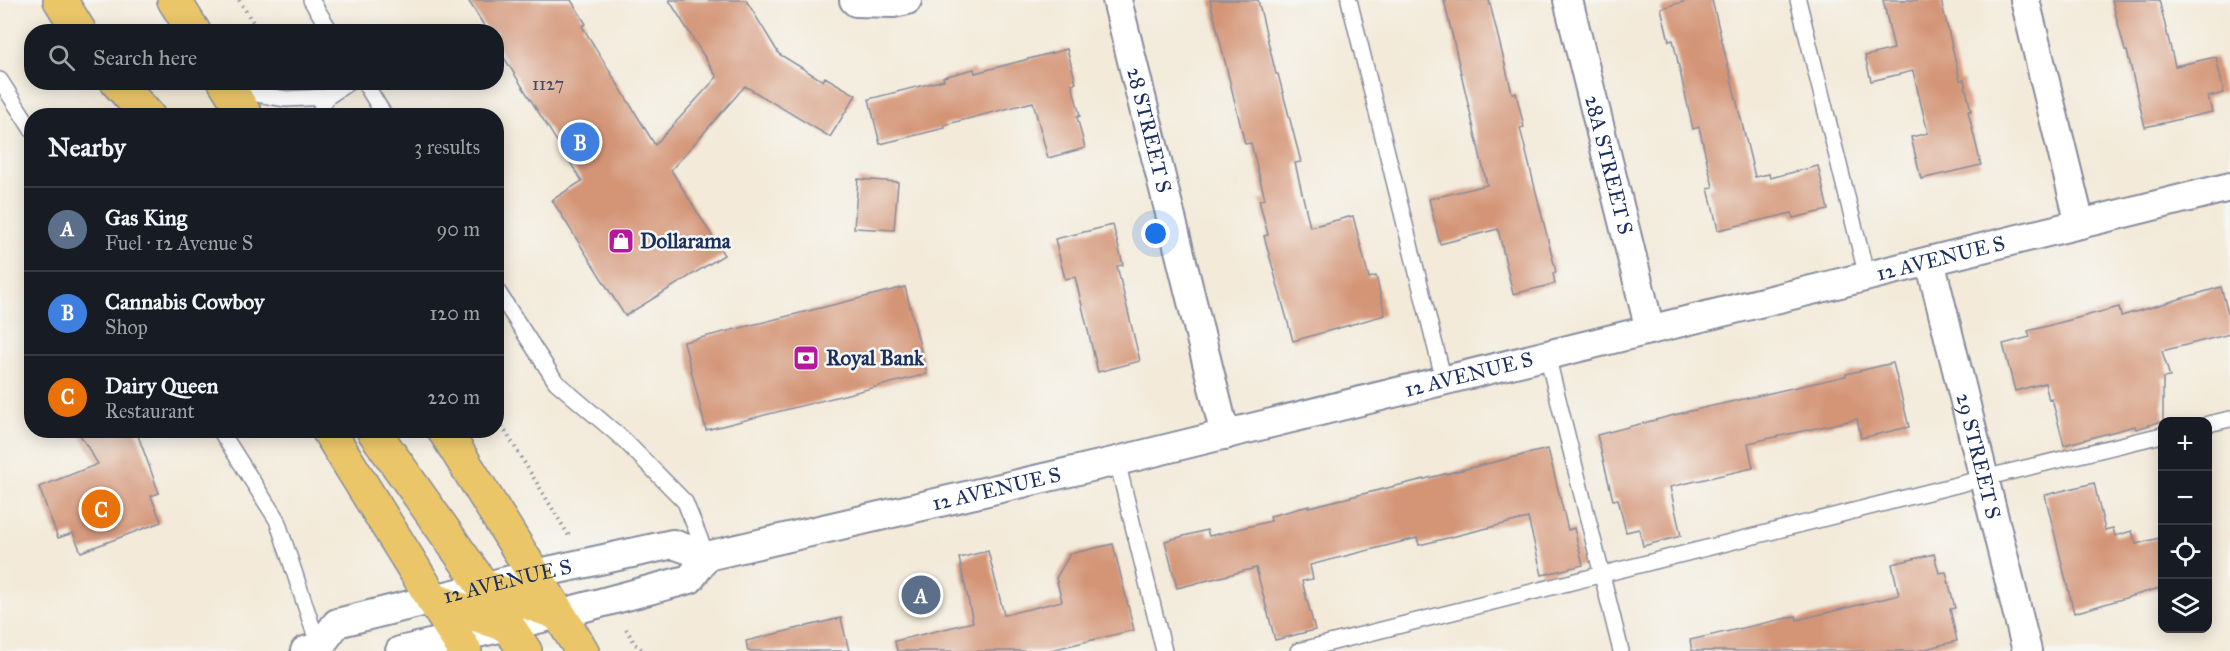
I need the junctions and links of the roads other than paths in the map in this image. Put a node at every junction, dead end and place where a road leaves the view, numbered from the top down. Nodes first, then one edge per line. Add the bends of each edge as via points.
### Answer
1 (60, 0) edge
2 (174, 0) edge
3 (311, 0) edge
4 (854, 0) edge
5 (907, 0) edge
6 (1117, 0) edge
7 (1349, 0) edge
8 (1568, 0) edge
9 (1798, 0) edge
10 (2025, 0) edge
11 (75, 24) edge
12 (189, 24) edge
13 (326, 24) edge
14 (0, 80) edge
15 (116, 90) edge
16 (124, 90) edge
17 (337, 90) edge
18 (369, 90) edge
19 (234, 96) edge
20 (327, 97) junction
21 (127, 108) edge
22 (141, 108) edge
23 (322, 108) edge
24 (380, 108) edge
25 (24, 118) edge
26 (2230, 187) edge
27 (2080, 224) junction
28 (1930, 261) junction
29 (1867, 277) junction
30 (504, 302) edge
31 (1650, 330) junction
32 (1547, 355) junction
33 (1444, 381) junction
34 (2230, 419) edge
35 (2212, 423) edge
36 (1225, 435) junction
37 (2158, 436) edge
38 (225, 438) edge
39 (333, 438) edge
40 (379, 438) edge
41 (449, 438) edge
42 (1117, 461) junction
43 (1984, 478) junction
44 (707, 556) junction
45 (535, 574) junction
46 (1601, 574) junction
47 (483, 586) junction
48 (432, 598) junction
49 (559, 614) junction
50 (517, 638) edge
51 (461, 644) edge
52 (316, 650) edge
53 (400, 651) edge
54 (582, 651) edge
55 (1164, 651) edge
56 (1298, 651) edge
57 (1621, 651) edge
58 (2027, 651) edge

1 - 11 main road
2 - 12 main road
3 - 13 lane
4 - 5 street
6 - 36 street, 28 STREET S
7 - 33 lane
8 - 31 street, 28A STREET S
9 - 29 lane
10 - 27 street
14 - 25 lane
15 - 21 main road
16 - 22 main road
17 - 20 lane
18 - 24 lane
19 - 20 lane
20 - 23 lane
26 - 27 street, 12 AVENUE S
27 - 28 street, 12 AVENUE S
28 - 29 street, 12 AVENUE S
28 - 43 street, 29 STREET S
29 - 31 street, 12 AVENUE S
30 - 44 lane via 556,382 624,440 685,502
31 - 32 street, 12 AVENUE S
32 - 33 street, 12 AVENUE S
32 - 46 lane
33 - 36 street, 12 AVENUE S
34 - 35 lane
36 - 42 street, 12 AVENUE S
37 - 43 lane
38 - 52 lane via 277,520
39 - 48 main road
40 - 47 main road
41 - 45 main road
42 - 44 street, 12 AVENUE S
42 - 55 lane
43 - 46 lane
43 - 58 street, 29 STREET S
44 - 45 street, 12 AVENUE S via 673,544
44 - 49 street, 12 AVENUE S via 690,579
45 - 47 street, 12 AVENUE S
45 - 49 main road
46 - 56 lane
46 - 57 lane
47 - 48 street, 12 AVENUE S
47 - 49 main road
48 - 50 main road
48 - 51 main road
48 - 52 street, 12 AVENUE S via 338,623
49 - 50 street, 12 AVENUE S
49 - 54 main road
50 - 51 street, 12 AVENUE S
51 - 53 street, 12 AVENUE S

